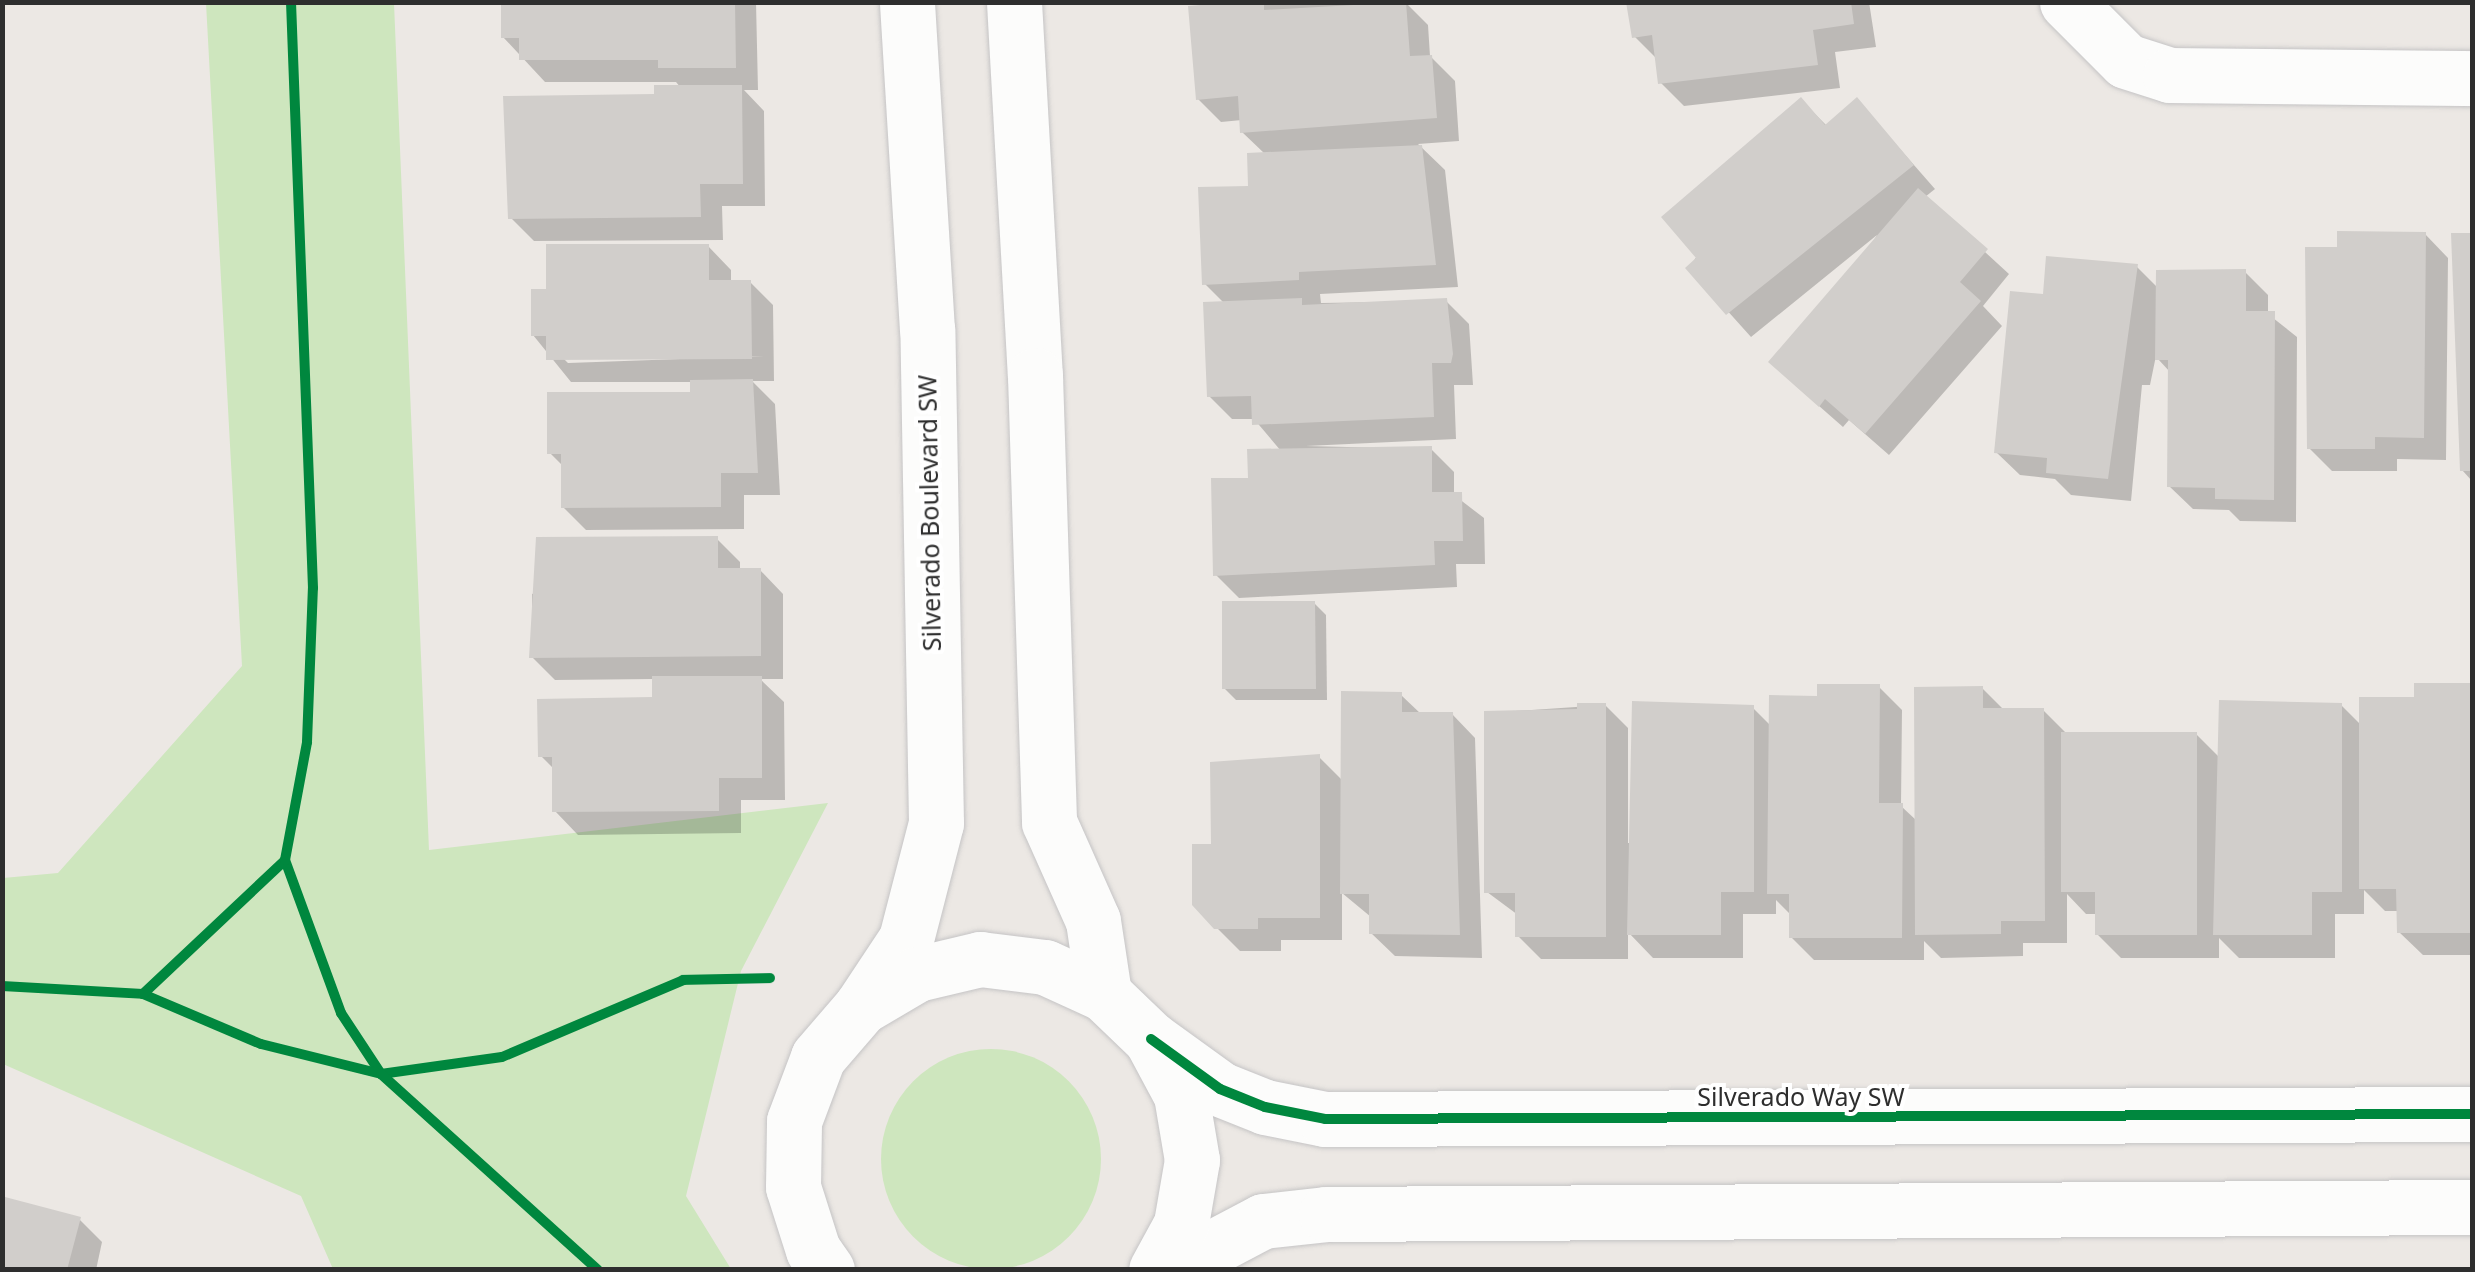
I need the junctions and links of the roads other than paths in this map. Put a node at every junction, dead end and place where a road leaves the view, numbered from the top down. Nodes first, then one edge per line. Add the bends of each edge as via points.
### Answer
1 (907, 2) edge
2 (1014, 2) edge
3 (2067, 2) edge
4 (2472, 78) edge
5 (1104, 994) junction
6 (861, 1007) junction
7 (1150, 1038) junction
8 (2472, 1114) edge
9 (2472, 1207) edge
10 (827, 1270) edge
11 (1156, 1270) edge
12 (1170, 1270) edge

1 - 6 street, Silverado Boulevard SW via 927,330 936,823 906,940
2 - 5 street via 1035,375 1049,822 1093,921
3 - 4 street via 2126,62 2170,74
5 - 6 street via 1045,967 980,959 917,974
5 - 7 street
6 - 10 street via 818,1057 794,1120 792,1187 812,1250
7 - 8 street, Silverado Way SW via 1220,1089 1324,1119
7 - 11 street via 1181,1096 1192,1160 1181,1224
9 - 12 street via 1326,1214 1264,1221

